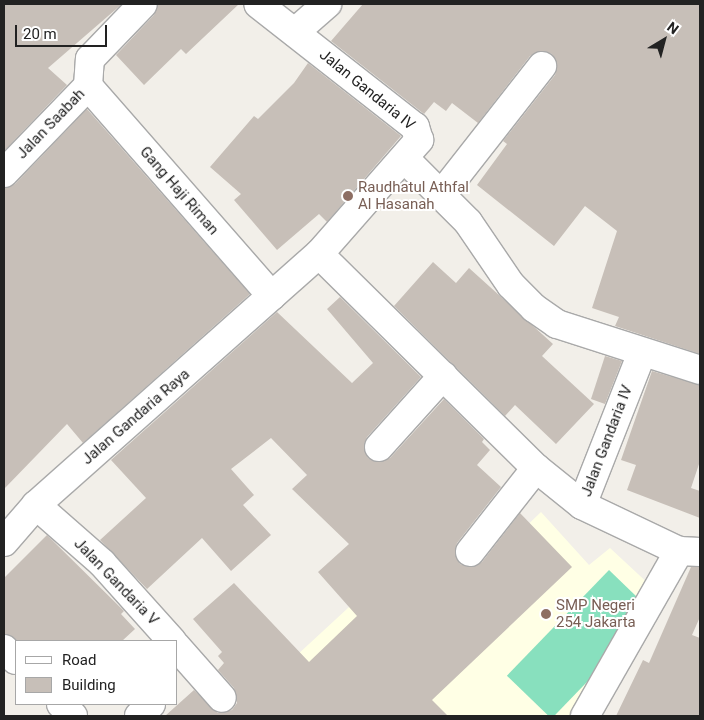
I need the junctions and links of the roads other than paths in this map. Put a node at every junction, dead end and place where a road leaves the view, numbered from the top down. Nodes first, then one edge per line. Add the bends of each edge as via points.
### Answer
1 (143, 4) edge
2 (258, 4) edge
3 (327, 4) edge
4 (295, 32) junction
5 (542, 66) dead end
6 (88, 86) junction
7 (405, 160) junction
8 (4, 173) edge
9 (441, 195) junction
10 (320, 254) junction
11 (272, 296) junction
12 (648, 354) junction
13 (700, 370) edge
14 (443, 376) junction
15 (379, 448) dead end
16 (536, 468) junction
17 (36, 505) junction
18 (582, 505) junction
19 (4, 542) edge
20 (470, 552) dead end
21 (690, 552) edge
22 (171, 640) edge
23 (4, 649) edge
24 (15, 659) edge
25 (181, 662) edge
26 (222, 698) dead end
27 (61, 705) edge
28 (150, 705) edge
29 (73, 716) edge
30 (139, 716) edge
31 (585, 716) edge

1 - 6 street, Jalan Saabah via 90,59
2 - 4 street, Jalan Gandaria IV
3 - 4 street
4 - 7 street, Jalan Gandaria IV via 415,127 419,140
5 - 9 street
6 - 8 street, Jalan Saabah
6 - 11 street, Gang Haji Riman
7 - 9 street
7 - 10 street, Jalan Gandaria IV
9 - 12 street via 468,222 510,285 534,308 557,324
10 - 11 street, Jalan Gandaria IV
10 - 14 street
11 - 17 street, Jalan Gandaria Raya
12 - 13 street
12 - 18 street, Jalan Gandaria IV
14 - 15 street
14 - 16 street
16 - 18 street
16 - 20 street
17 - 19 street, Jalan Gandaria Raya
17 - 22 street, Jalan Gandaria V via 102,563
18 - 21 street, Jalan Gandaria IV
21 - 31 street
23 - 24 street
25 - 26 street
27 - 29 street
28 - 30 street

